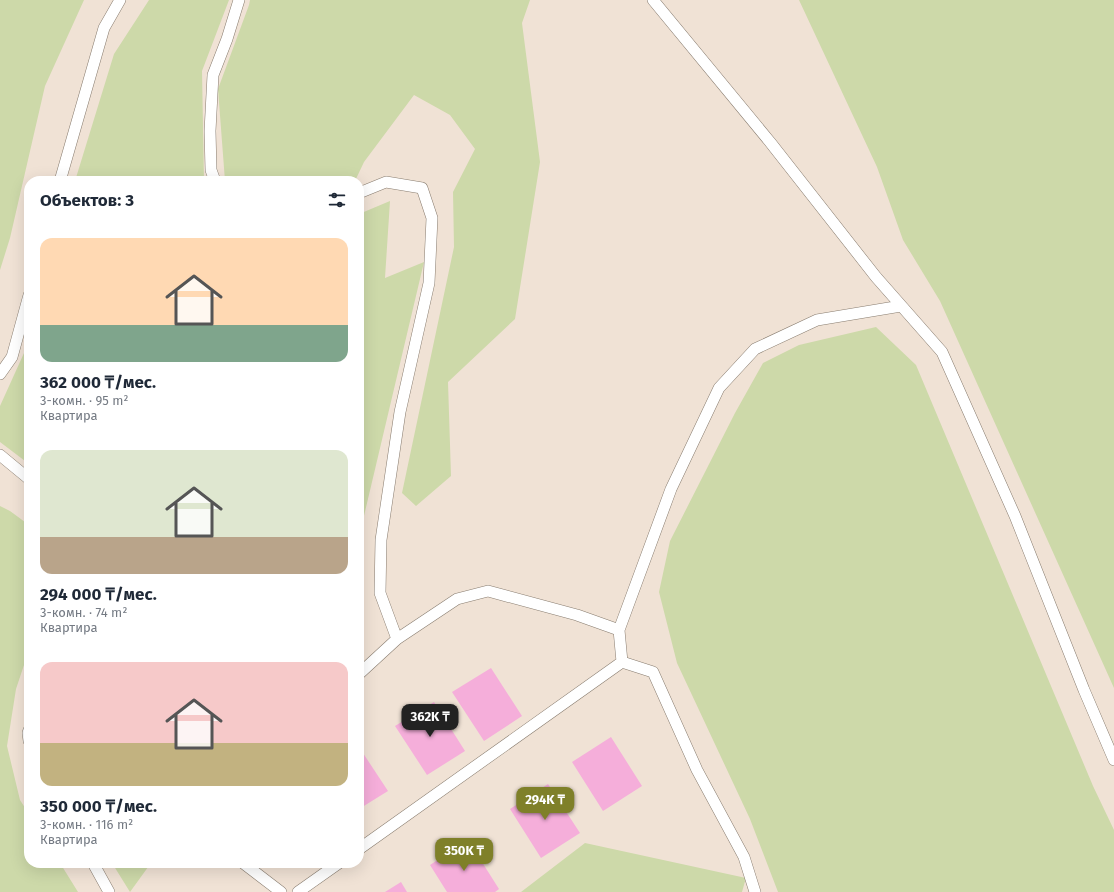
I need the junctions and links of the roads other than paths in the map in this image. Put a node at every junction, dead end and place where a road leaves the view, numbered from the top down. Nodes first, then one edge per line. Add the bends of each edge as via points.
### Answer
1 (120, 0) edge
2 (239, 0) edge
3 (653, 0) edge
4 (61, 176) edge
5 (213, 176) edge
6 (364, 191) edge
7 (901, 306) junction
8 (24, 314) edge
9 (0, 374) edge
10 (0, 456) edge
11 (24, 475) edge
12 (619, 630) junction
13 (397, 639) junction
14 (622, 662) junction
15 (364, 669) edge
16 (1114, 760) edge
17 (364, 845) edge
18 (96, 868) edge
19 (250, 868) edge
20 (332, 868) edge
21 (109, 892) edge
22 (281, 892) edge
23 (298, 892) edge
24 (755, 892) edge

1 - 4 lane via 104,28
2 - 5 lane via 213,75 210,131
3 - 7 lane
6 - 13 lane via 386,182 422,188 432,218 429,283 400,412 381,540 380,593
7 - 12 lane via 818,320 755,349 719,388 671,488
7 - 16 lane via 942,352 1015,516
8 - 9 lane via 12,357
10 - 11 lane
12 - 13 lane via 577,615 488,591 457,599
12 - 14 lane
13 - 15 lane
14 - 17 lane
14 - 24 lane via 653,672 697,770 744,857
18 - 21 lane
19 - 22 lane
20 - 23 lane

